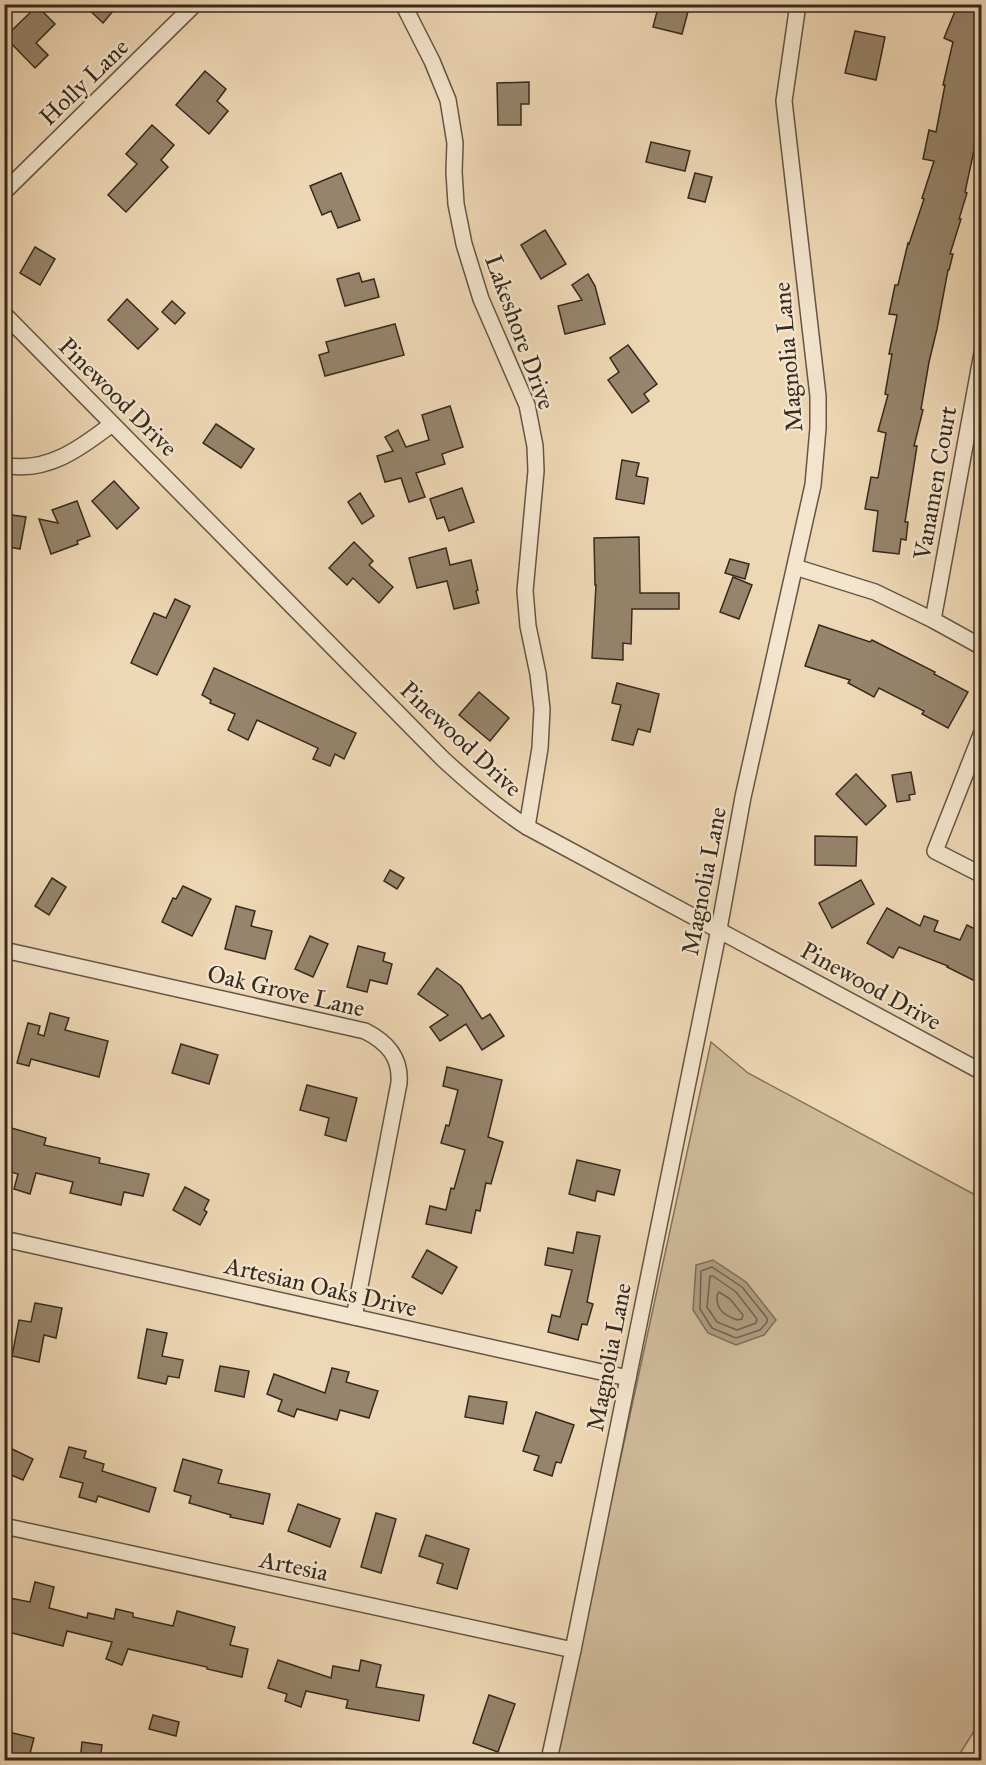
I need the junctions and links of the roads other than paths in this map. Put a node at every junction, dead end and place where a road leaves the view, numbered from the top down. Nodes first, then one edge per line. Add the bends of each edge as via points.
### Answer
1 (195, 4) edge
2 (403, 4) edge
3 (798, 4) edge
4 (4, 192) edge
5 (4, 314) edge
6 (981, 353) edge
7 (112, 424) junction
8 (4, 465) edge
9 (795, 567) junction
10 (933, 620) junction
11 (981, 647) edge
12 (981, 732) edge
13 (527, 827) junction
14 (981, 875) edge
15 (719, 929) junction
16 (4, 950) edge
17 (981, 1072) edge
18 (4, 1239) edge
19 (354, 1317) junction
20 (628, 1378) junction
21 (4, 1526) edge
22 (573, 1650) junction
23 (549, 1761) edge

1 - 4 street, Holly Lane
2 - 13 street, Lakeshore Drive via 448,100 455,143 456,204 464,244 481,299 527,405 535,447 525,591 542,709
3 - 9 street, Magnolia Lane via 784,101 818,396 818,428 813,484
5 - 7 street, Pinewood Drive
6 - 10 street, Vanamen Court
7 - 8 street via 83,447 59,459 41,465
7 - 13 street, Pinewood Drive via 450,765
9 - 10 street via 874,592
9 - 15 street, Magnolia Lane via 743,797
10 - 11 street
12 - 14 street via 935,851
13 - 15 street, Pinewood Drive
15 - 17 street, Pinewood Drive
15 - 20 street, Magnolia Lane
16 - 19 street, Oak Grove Lane via 365,1031 386,1044 398,1063 399,1083
18 - 19 street, Artesian Oaks Drive
19 - 20 street, Artesian Oaks Drive
20 - 22 street, Magnolia Lane
21 - 22 street, Artesia
22 - 23 street, Magnolia Lane

